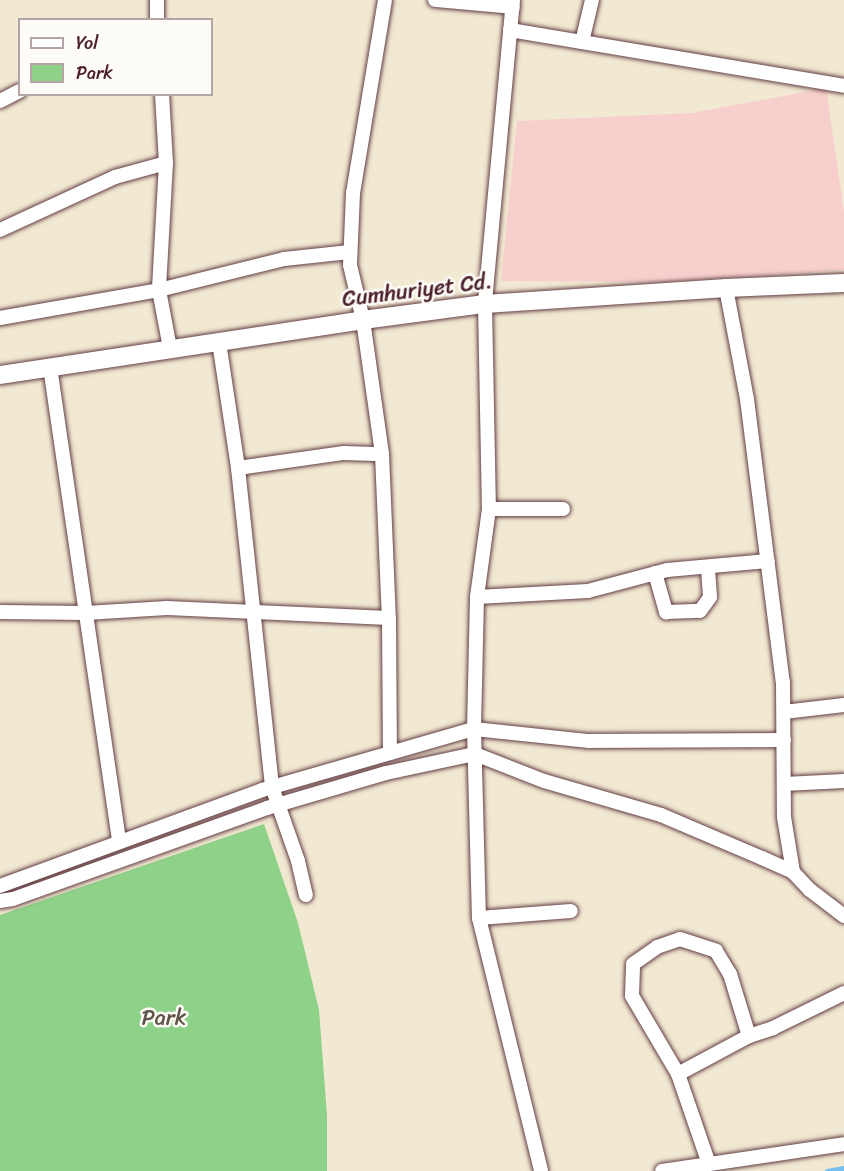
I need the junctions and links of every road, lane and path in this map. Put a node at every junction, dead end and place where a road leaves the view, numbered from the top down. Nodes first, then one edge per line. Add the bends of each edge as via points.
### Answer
1 (385, 0) edge
2 (435, 0) edge
3 (592, 0) edge
4 (513, 3) edge
5 (510, 30) junction
6 (582, 42) junction
7 (844, 86) edge
8 (18, 92) edge
9 (162, 96) edge
10 (0, 101) edge
11 (166, 163) junction
12 (0, 230) edge
13 (350, 252) junction
14 (844, 284) edge
15 (726, 288) junction
16 (159, 290) junction
17 (485, 304) junction
18 (0, 318) edge
19 (363, 320) junction
20 (219, 342) junction
21 (170, 348) junction
22 (50, 367) junction
23 (0, 375) edge
24 (382, 454) junction
25 (237, 468) junction
26 (489, 509) junction
27 (563, 509) dead end
28 (768, 561) junction
29 (708, 567) junction
30 (655, 573) junction
31 (477, 597) junction
32 (0, 612) edge
33 (251, 612) junction
34 (86, 613) junction
35 (389, 618) junction
36 (844, 705) edge
37 (784, 712) junction
38 (474, 729) junction
39 (784, 740) junction
40 (390, 753) junction
41 (475, 754) junction
42 (844, 781) edge
43 (784, 784) junction
44 (272, 787) junction
45 (278, 805) junction
46 (119, 841) junction
47 (793, 872) junction
48 (0, 886) edge
49 (306, 895) dead end
50 (0, 901) edge
51 (572, 911) dead end
52 (844, 915) edge
53 (479, 918) junction
54 (844, 993) edge
55 (749, 1036) junction
56 (678, 1074) junction
57 (844, 1144) edge
58 (709, 1164) junction
59 (541, 1171) edge
60 (662, 1171) edge

1 - 13 street via 353,193
2 - 4 street
3 - 6 street
4 - 5 street
5 - 6 street
5 - 17 street
6 - 7 street
8 - 10 street
9 - 11 street
11 - 12 street via 115,177
11 - 16 street
13 - 16 street via 284,259
13 - 19 street
14 - 15 main road, Cumhuriyet Cd.
15 - 17 main road, Cumhuriyet Cd.
15 - 28 street via 747,399
16 - 18 street
16 - 21 street
17 - 19 main road, Cumhuriyet Cd.
17 - 26 street
19 - 20 main road, Cumhuriyet Cd.
19 - 24 street
20 - 21 main road, Cumhuriyet Cd.
20 - 25 street
21 - 22 main road, Cumhuriyet Cd.
22 - 23 main road, Cumhuriyet Cd.
22 - 34 street
24 - 25 street via 344,453
24 - 35 street
25 - 33 street
26 - 27 street
26 - 31 street
28 - 29 street
28 - 37 street
29 - 30 street
29 - 30 street via 710,597 700,611 666,612
30 - 31 street via 588,591
31 - 38 street
32 - 34 street
33 - 34 street via 167,608
33 - 35 street
33 - 44 street
34 - 46 street
35 - 40 street
36 - 37 street
37 - 39 street
38 - 39 street via 589,741
38 - 40 street
38 - 41 street
39 - 43 street
40 - 44 street
41 - 45 street via 386,773
41 - 47 street via 544,781 661,815
41 - 53 street
42 - 43 street
43 - 47 street via 784,817
44 - 45 street
44 - 46 street
45 - 49 street
45 - 50 street
46 - 48 street
47 - 52 street
51 - 53 street
53 - 59 street
54 - 55 street
55 - 56 street
55 - 56 street via 730,974 716,951 680,939 657,947 633,964 632,996
56 - 58 street
57 - 58 street
58 - 60 street

